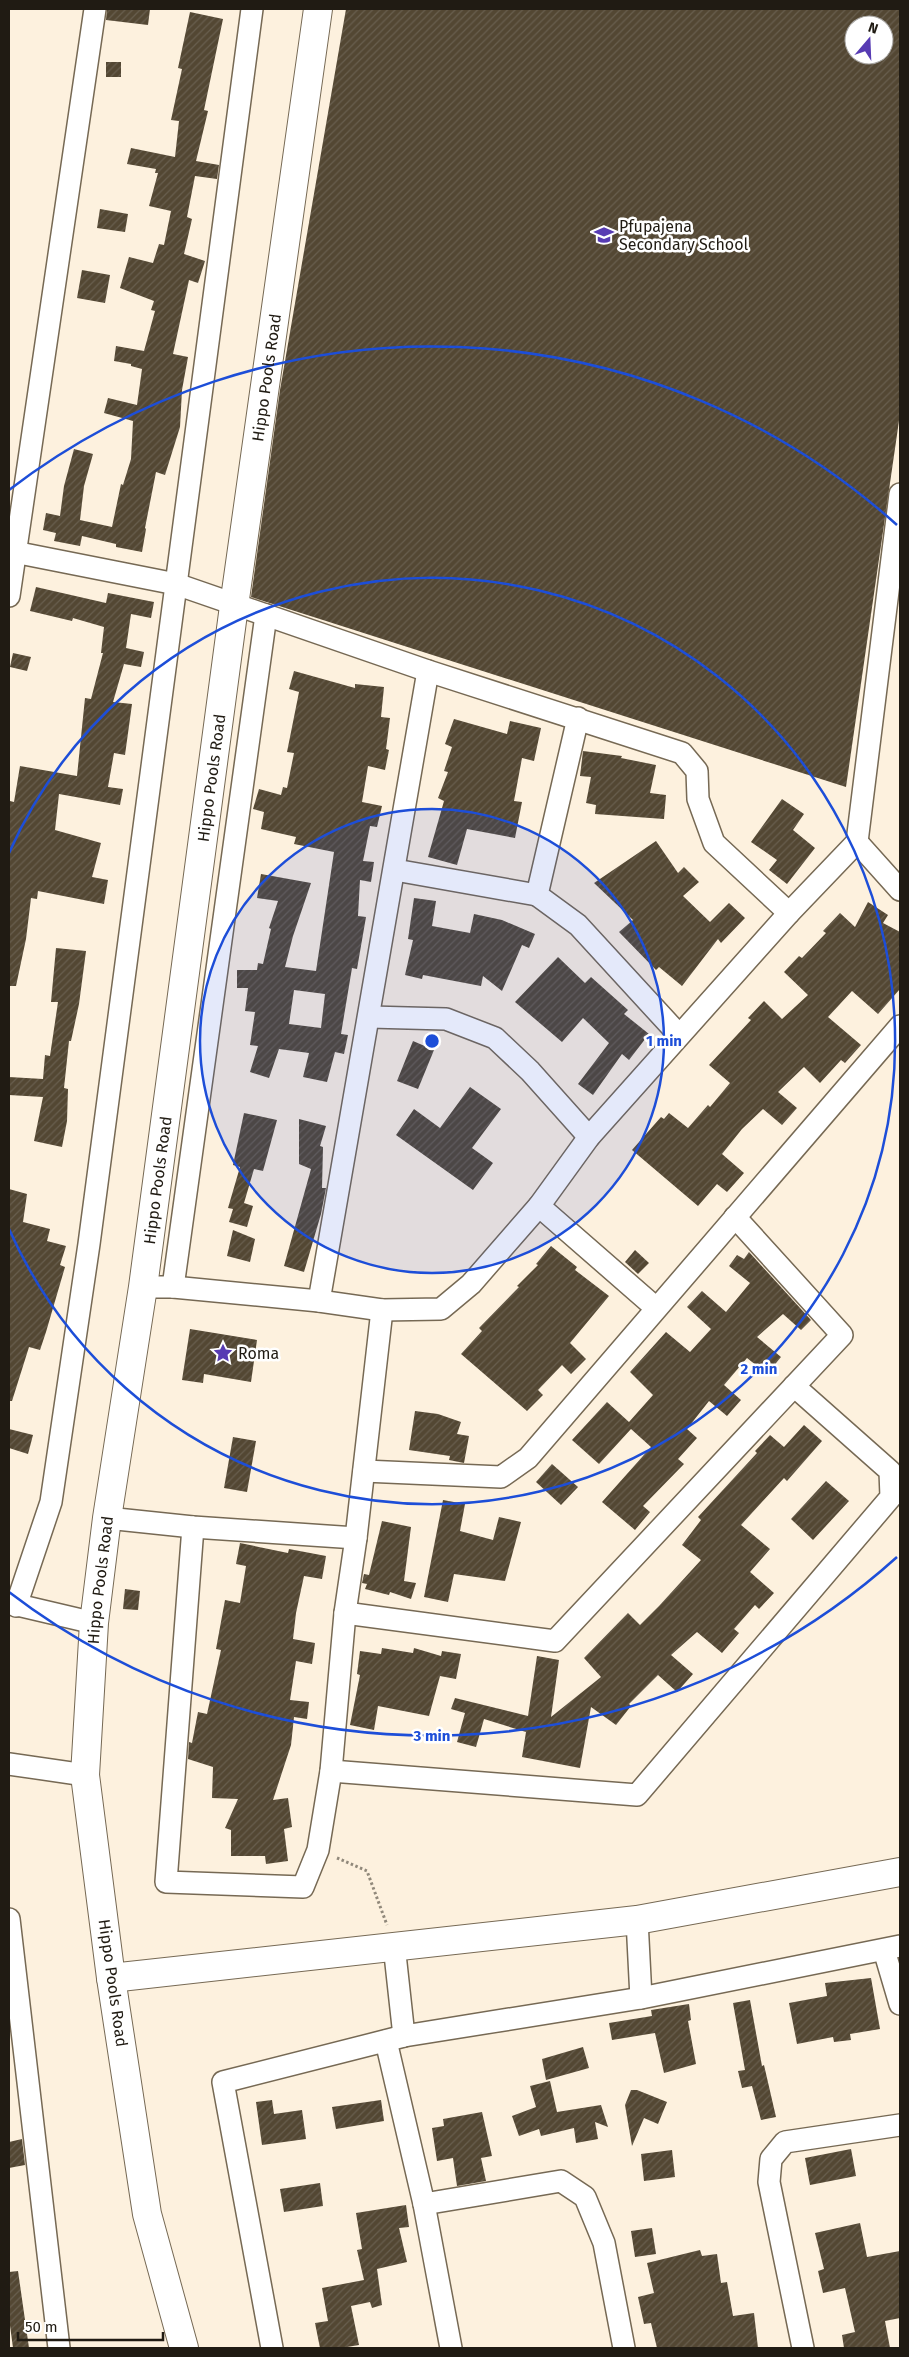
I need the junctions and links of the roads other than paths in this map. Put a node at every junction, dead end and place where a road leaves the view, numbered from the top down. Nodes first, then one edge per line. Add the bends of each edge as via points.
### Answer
1 (95, 9) edge
2 (252, 9) edge
3 (318, 9) edge
4 (900, 494) edge
5 (13, 552) edge
6 (176, 584) junction
7 (9, 596) edge
8 (234, 606) junction
9 (266, 615) junction
10 (428, 671) junction
11 (578, 718) junction
12 (857, 842) junction
13 (394, 870) junction
14 (900, 890) edge
15 (537, 895) junction
16 (789, 913) junction
17 (370, 1017) junction
18 (900, 1026) edge
19 (679, 1036) junction
20 (589, 1137) junction
21 (539, 1206) junction
22 (735, 1217) junction
23 (143, 1287) junction
24 (173, 1287) junction
25 (319, 1301) junction
26 (656, 1308) junction
27 (382, 1310) junction
28 (794, 1386) junction
29 (364, 1471) junction
30 (107, 1518) junction
31 (193, 1527) junction
32 (356, 1538) junction
33 (12, 1604) edge
34 (345, 1613) junction
35 (94, 1623) junction
36 (9, 1764) edge
37 (332, 1771) junction
38 (85, 1774) junction
39 (900, 1872) edge
40 (9, 1919) edge
41 (637, 1920) junction
42 (394, 1945) junction
43 (892, 1948) edge
44 (111, 1978) junction
45 (641, 1998) junction
46 (900, 2004) edge
47 (395, 2038) junction
48 (900, 2125) edge
49 (424, 2204) junction
50 (59, 2348) edge
51 (184, 2348) edge
52 (272, 2348) edge
53 (451, 2348) edge
54 (624, 2348) edge
55 (803, 2348) edge

1 - 5 street
2 - 6 street
3 - 8 street, Hippo Pools Road
4 - 12 street
5 - 6 street
5 - 7 street
6 - 8 street
6 - 33 street via 90,1234 52,1492
8 - 9 street
8 - 23 street, Hippo Pools Road
9 - 10 street
9 - 24 street
10 - 11 street
10 - 13 street
11 - 15 street
11 - 16 street via 682,752 696,771 698,799 714,844
12 - 14 street
12 - 16 street
13 - 15 street
13 - 17 street
15 - 19 street via 578,925
16 - 19 street
17 - 20 street via 446,1019 495,1038 530,1071
17 - 25 street
18 - 22 street
19 - 20 street
20 - 21 street
21 - 26 street
21 - 27 street via 471,1284 441,1309
22 - 26 street
22 - 28 street via 842,1335
23 - 24 street
23 - 30 street, Hippo Pools Road
24 - 25 street
25 - 27 street
26 - 29 street via 528,1458 501,1476
27 - 29 street
28 - 34 street via 555,1641
28 - 37 street via 890,1471 891,1496 637,1794
29 - 32 street
30 - 31 street
30 - 35 street, Hippo Pools Road
31 - 32 street
31 - 37 street via 166,1882 304,1887 318,1850
32 - 34 street
33 - 35 street
34 - 37 street
35 - 38 street, Hippo Pools Road
36 - 38 street
38 - 44 street, Hippo Pools Road
39 - 41 street
40 - 50 street
41 - 42 street
41 - 45 street
42 - 44 street
42 - 47 street
43 - 45 street
43 - 46 street
44 - 51 street, Hippo Pools Road via 148,2214
45 - 47 street
47 - 49 street
47 - 52 street via 224,2082
48 - 55 street via 785,2142 771,2159 769,2182
49 - 53 street
49 - 54 street via 561,2181 585,2197 604,2243

